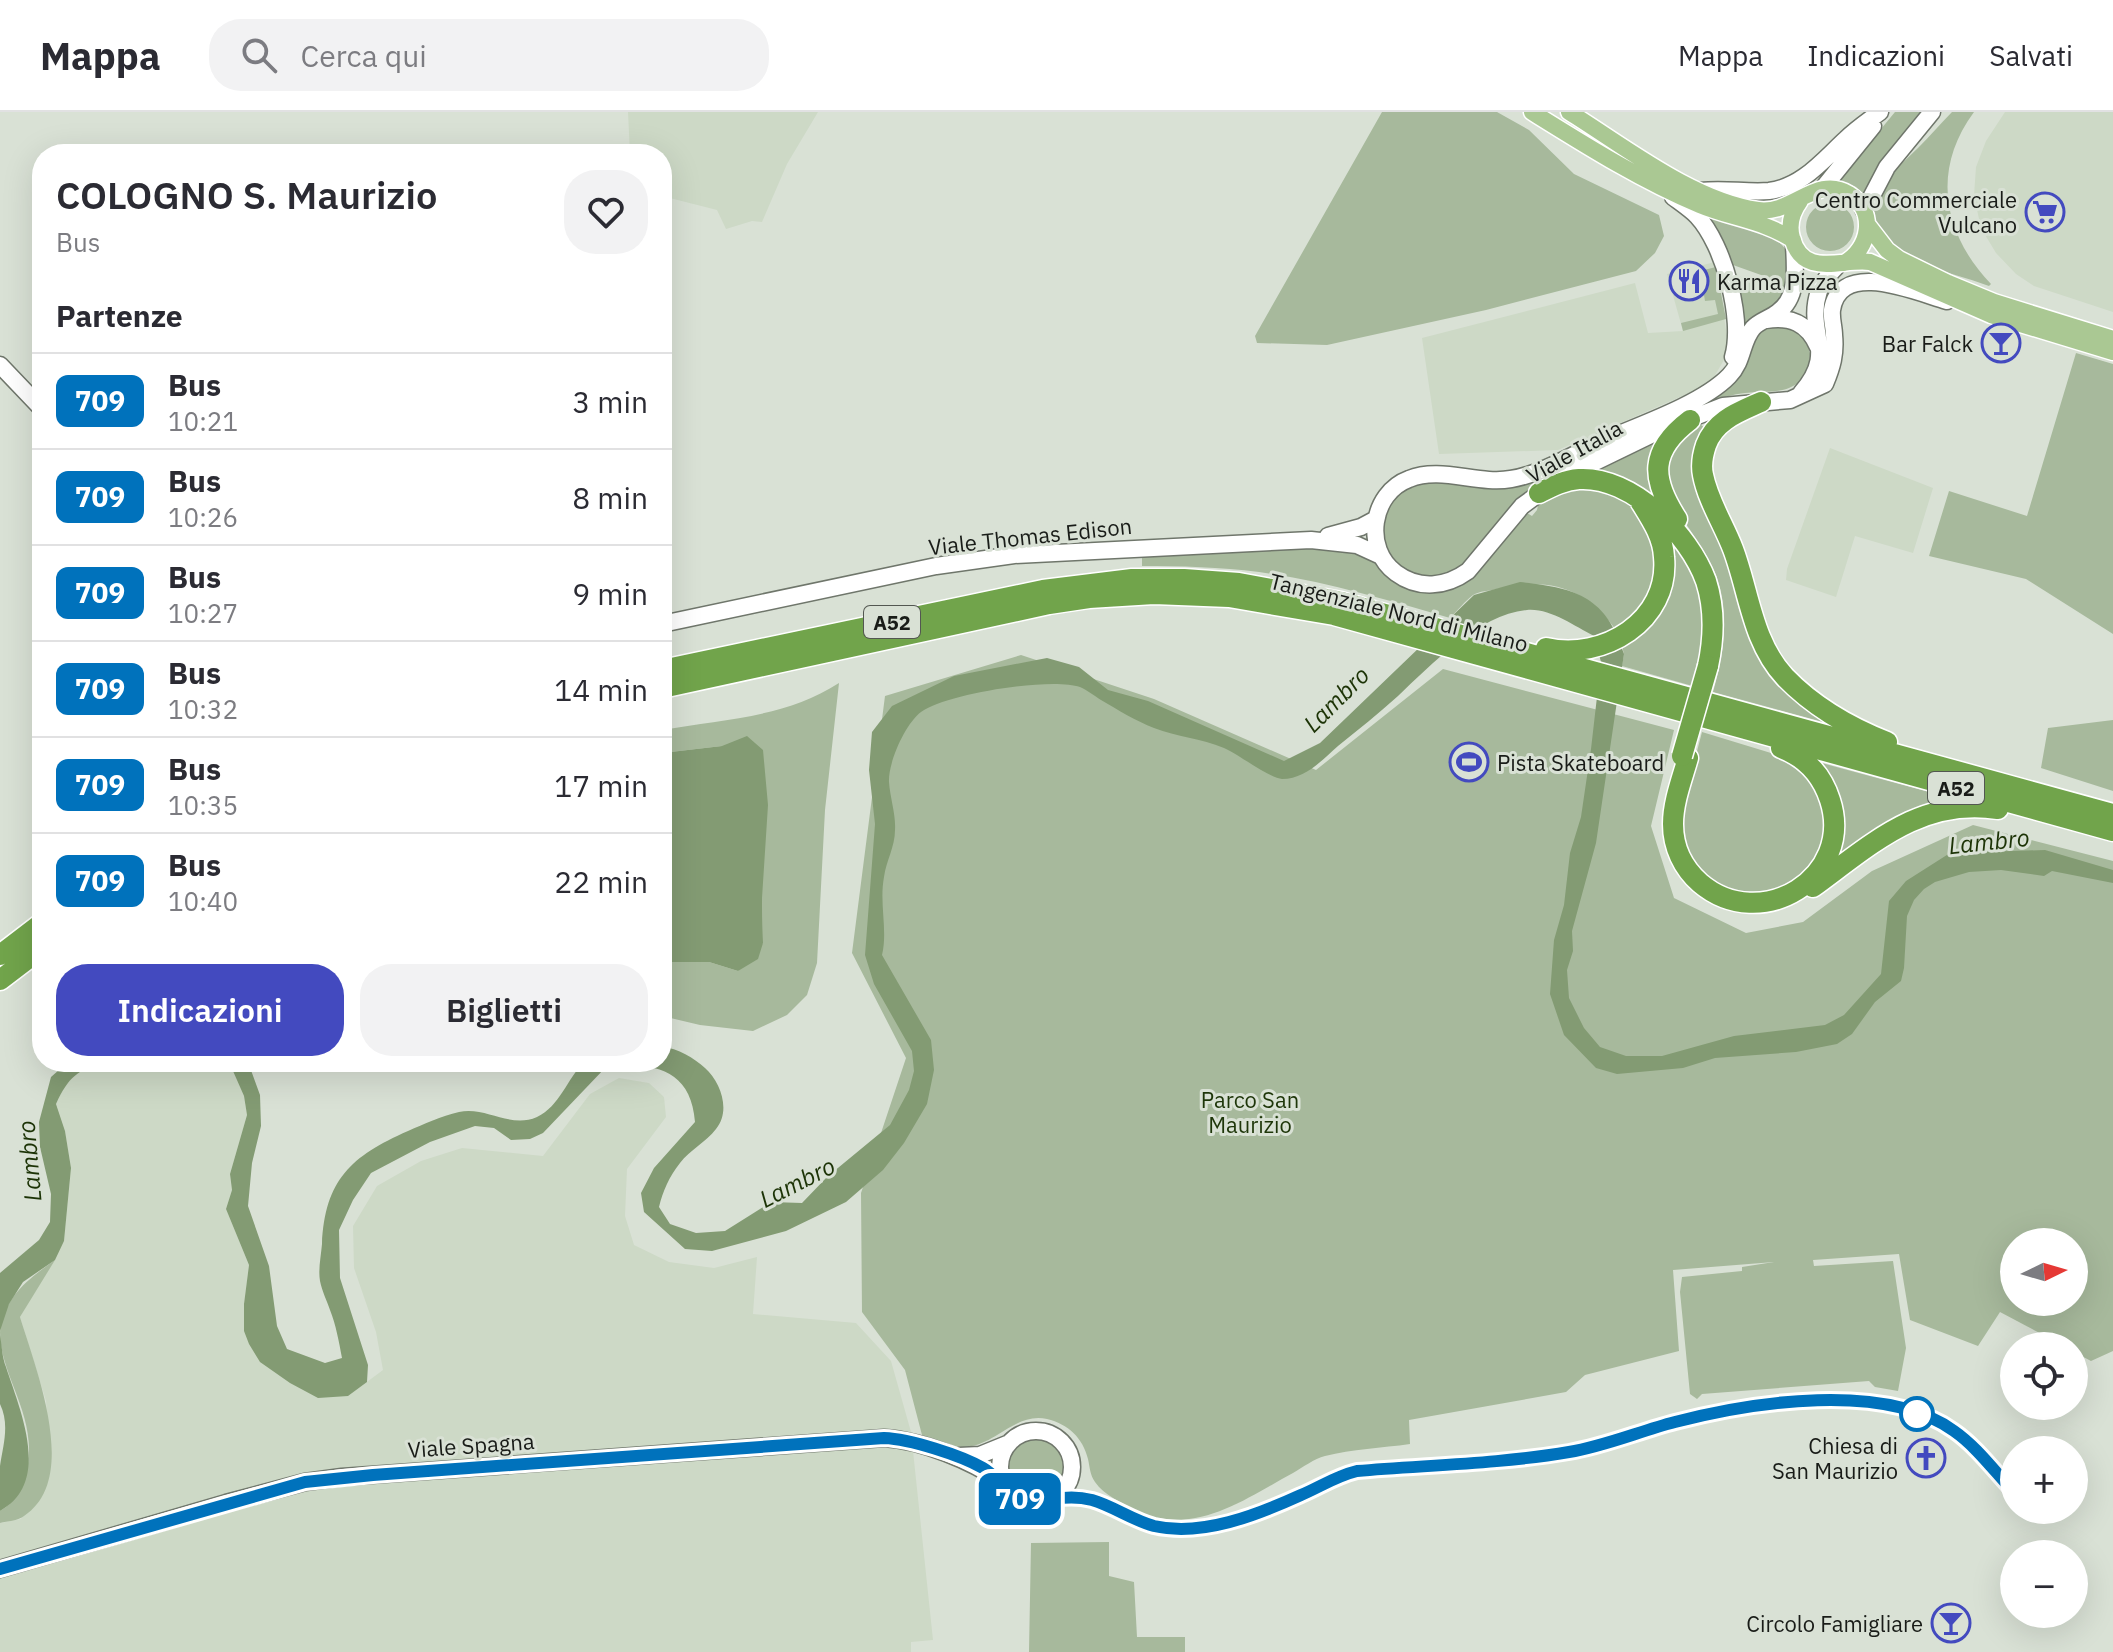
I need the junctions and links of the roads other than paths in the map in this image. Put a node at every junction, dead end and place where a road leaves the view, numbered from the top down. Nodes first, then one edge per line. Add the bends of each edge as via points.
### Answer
1 (1532, 112) edge
2 (1569, 112) edge
3 (1882, 112) edge
4 (1932, 112) edge
5 (1660, 187) junction
6 (1823, 188) junction
7 (1701, 191) junction
8 (1803, 198) junction
9 (1866, 218) junction
10 (1794, 242) junction
11 (1841, 264) junction
12 (1976, 309) junction
13 (1764, 320) junction
14 (2113, 339) edge
15 (1819, 351) junction
16 (2113, 352) edge
17 (0, 365) edge
18 (1728, 378) junction
19 (1797, 397) junction
20 (32, 399) edge
21 (1761, 402) junction
22 (1690, 420) junction
23 (1539, 493) junction
24 (1640, 501) junction
25 (1376, 519) junction
26 (1311, 540) junction
27 (1381, 556) junction
28 (1131, 587) junction
29 (672, 622) edge
30 (1414, 625) junction
31 (1482, 642) junction
32 (1712, 667) junction
33 (672, 668) edge
34 (672, 686) edge
35 (1631, 695) junction
36 (1685, 757) junction
37 (1921, 761) junction
38 (2113, 814) edge
39 (2113, 831) edge
40 (2113, 841) edge
41 (32, 931) edge
42 (0, 955) edge
43 (32, 956) edge
44 (0, 980) edge
45 (1007, 1444) junction
46 (955, 1456) junction
47 (1002, 1482) junction
48 (0, 1569) edge

1 - 5 main road
2 - 7 main road
3 - 6 main road
3 - 7 main road via 1785,188
4 - 9 main road via 1887,167
5 - 10 main road via 1703,207 1762,224
5 - 18 main road via 1696,214 1724,265 1737,337
6 - 8 main road
6 - 9 main road via 1846,192
7 - 8 main road via 1760,211 1785,208
8 - 10 main road, Viale Italia via 1792,214
9 - 11 main road via 1862,247
9 - 14 main road via 1899,259 1994,302
10 - 11 main road via 1815,263
10 - 13 main road, Viale Italia via 1792,293 1779,312
11 - 12 main road via 1870,262
11 - 15 main road via 1820,290
12 - 16 main road
12 - 19 main road via 1881,282 1855,283 1836,298 1832,309 1834,362 1825,384
13 - 15 main road via 1798,322
13 - 18 main road, Viale Italia via 1753,328 1739,365
15 - 19 main road via 1814,378
17 - 20 main road
18 - 25 main road, Viale Italia via 1689,402 1525,476 1495,481 1434,475 1408,479 1387,494
19 - 21 main road, Viale Italia
21 - 22 main road, Viale Italia via 1723,406
21 - 37 highway via 1713,431 1702,472 1762,641 1784,676 1837,719 1906,749
22 - 23 main road, Viale Italia
22 - 32 highway via 1662,450 1657,472 1664,499 1712,580 1720,633
23 - 24 highway via 1564,482 1593,480
23 - 27 main road, Viale Italia via 1457,579 1415,583 1389,568
24 - 31 highway via 1662,542 1664,575 1651,611 1627,634 1580,651
24 - 32 highway via 1653,506 1680,537 1706,582
25 - 26 main road, Viale Thomas Edison
25 - 27 main road
26 - 27 main road, Viale Thomas Edison via 1357,545
26 - 29 main road, Viale Thomas Edison via 1014,555 936,566
28 - 30 highway, Tangenziale Nord di Milano / A52
28 - 30 highway, Tangenziale Nord di Milano / A52 via 1239,583 1277,588
28 - 33 highway, Tangenziale Nord di Milano / A52 via 1043,590
28 - 34 highway, Tangenziale Nord di Milano / A52
30 - 31 highway, Tangenziale Nord di Milano / A52
31 - 35 highway
32 - 36 highway
35 - 36 highway via 1805,761 1829,797 1834,826 1827,856 1812,878 1781,899 1748,903 1716,894 1693,876 1678,853 1673,825
35 - 37 highway, A52
35 - 39 highway, A52
36 - 40 highway via 1667,812 1671,855 1694,887 1736,909 1770,909 1794,900 1895,829 1954,807 1998,809
37 - 38 highway, A52
41 - 42 highway
43 - 44 highway
45 - 46 main road, Viale Spagna via 980,1455
45 - 47 main road via 1000,1460
45 - 47 main road via 1030,1431 1053,1435 1069,1451 1071,1474 1059,1495 1037,1503 1013,1495
46 - 47 main road, Viale Spagna
46 - 48 main road, Viale Spagna via 884,1438 342,1477 226,1503

